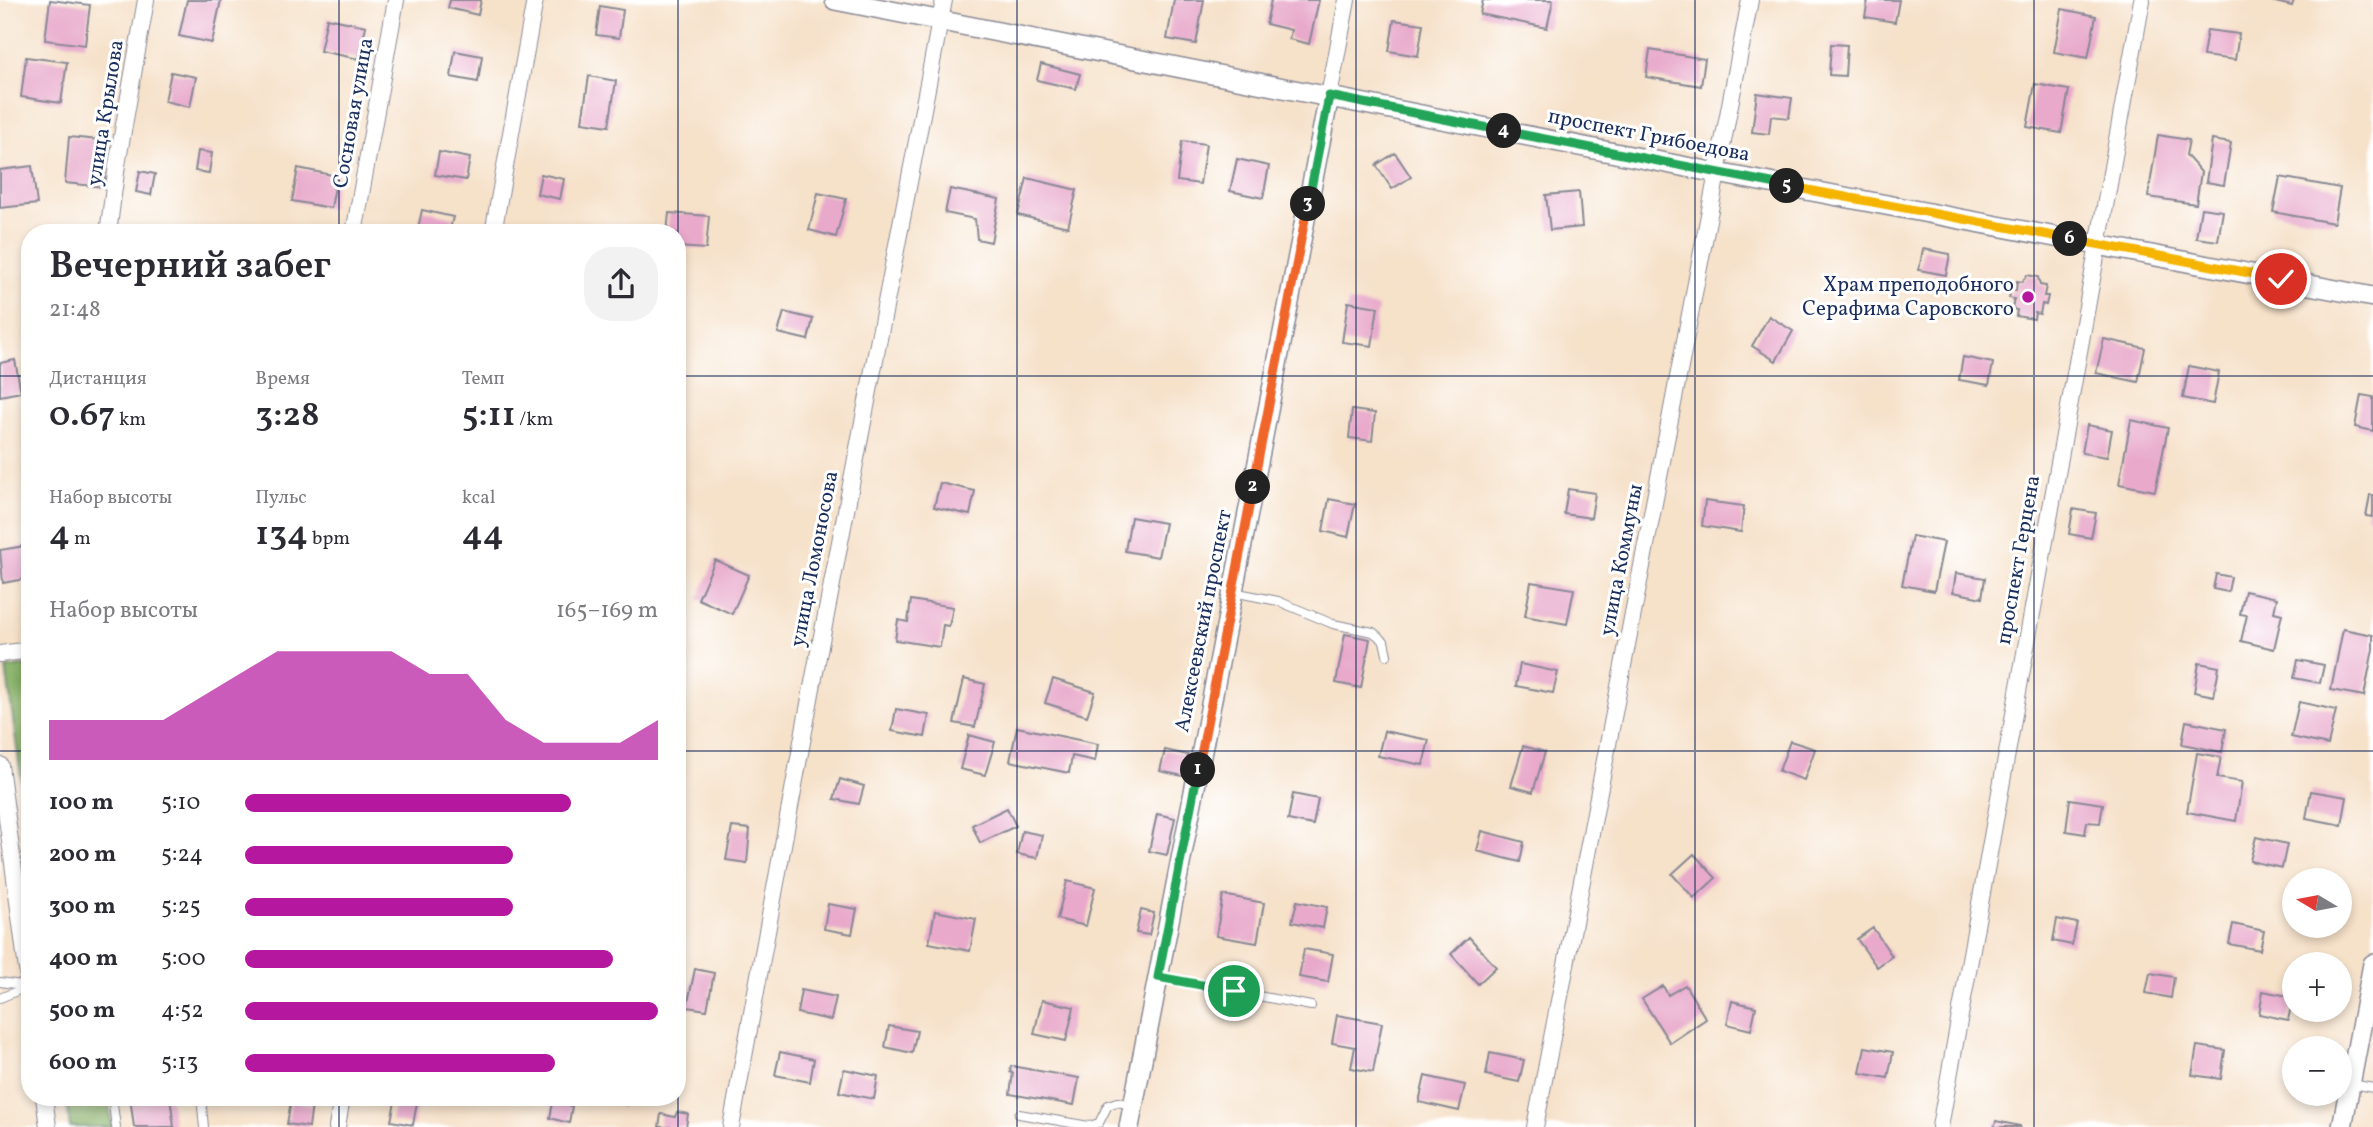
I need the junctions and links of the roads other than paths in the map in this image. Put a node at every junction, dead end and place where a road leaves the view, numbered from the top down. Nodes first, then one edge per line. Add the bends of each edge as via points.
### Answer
1 (146, 0) edge
2 (396, 0) edge
3 (535, 0) edge
4 (835, 0) edge
5 (944, 0) edge
6 (1347, 0) edge
7 (1750, 0) edge
8 (2142, 0) edge
9 (940, 20) junction
10 (1329, 96) junction
11 (1717, 173) junction
12 (109, 224) edge
13 (356, 224) edge
14 (495, 224) edge
15 (2097, 243) junction
16 (2373, 297) edge
17 (1233, 592) junction
18 (21, 651) edge
19 (0, 654) edge
20 (1387, 655) dead end
21 (0, 765) edge
22 (21, 877) edge
23 (2373, 965) edge
24 (1158, 977) junction
25 (0, 982) edge
26 (21, 985) edge
27 (21, 989) edge
28 (0, 998) edge
29 (1311, 1006) dead end
30 (2352, 1074) edge
31 (2352, 1084) edge
32 (2373, 1088) edge
33 (1133, 1105) junction
34 (45, 1106) edge
35 (113, 1106) edge
36 (202, 1106) edge
37 (340, 1106) edge
38 (2346, 1106) edge
39 (1019, 1114) dead end
40 (48, 1127) edge
41 (116, 1127) edge
42 (204, 1127) edge
43 (337, 1127) edge
44 (731, 1127) edge
45 (1129, 1127) edge
46 (1535, 1127) edge
47 (1940, 1127) edge
48 (2342, 1127) edge

1 - 12 street, улица Крылова
2 - 13 street, Сосновая улица
3 - 14 street
4 - 9 street, проспект Грибоедова
5 - 9 street, улица Ломоносова
6 - 10 street, Алексеевский проспект
7 - 11 street, улица Коммуны
8 - 15 street, проспект Герцена
9 - 10 street, проспект Грибоедова
9 - 44 street, улица Ломоносова
10 - 11 street, проспект Грибоедова
10 - 17 street, Алексеевский проспект
11 - 15 street, проспект Грибоедова
11 - 46 street, улица Коммуны
15 - 16 street, проспект Грибоедова
15 - 47 street, проспект Герцена
17 - 20 lane via 1278,601 1333,624 1373,632 1384,641
17 - 24 street, Алексеевский проспект
18 - 19 street
21 - 22 street
23 - 30 street
24 - 29 lane
24 - 33 street, Алексеевский проспект
25 - 26 lane
27 - 28 lane
31 - 32 lane
33 - 39 lane via 1108,1105 1099,1122 1089,1126
33 - 45 street, Алексеевский проспект
34 - 40 street
35 - 41 lane
36 - 42 lane
37 - 43 street
38 - 48 street

